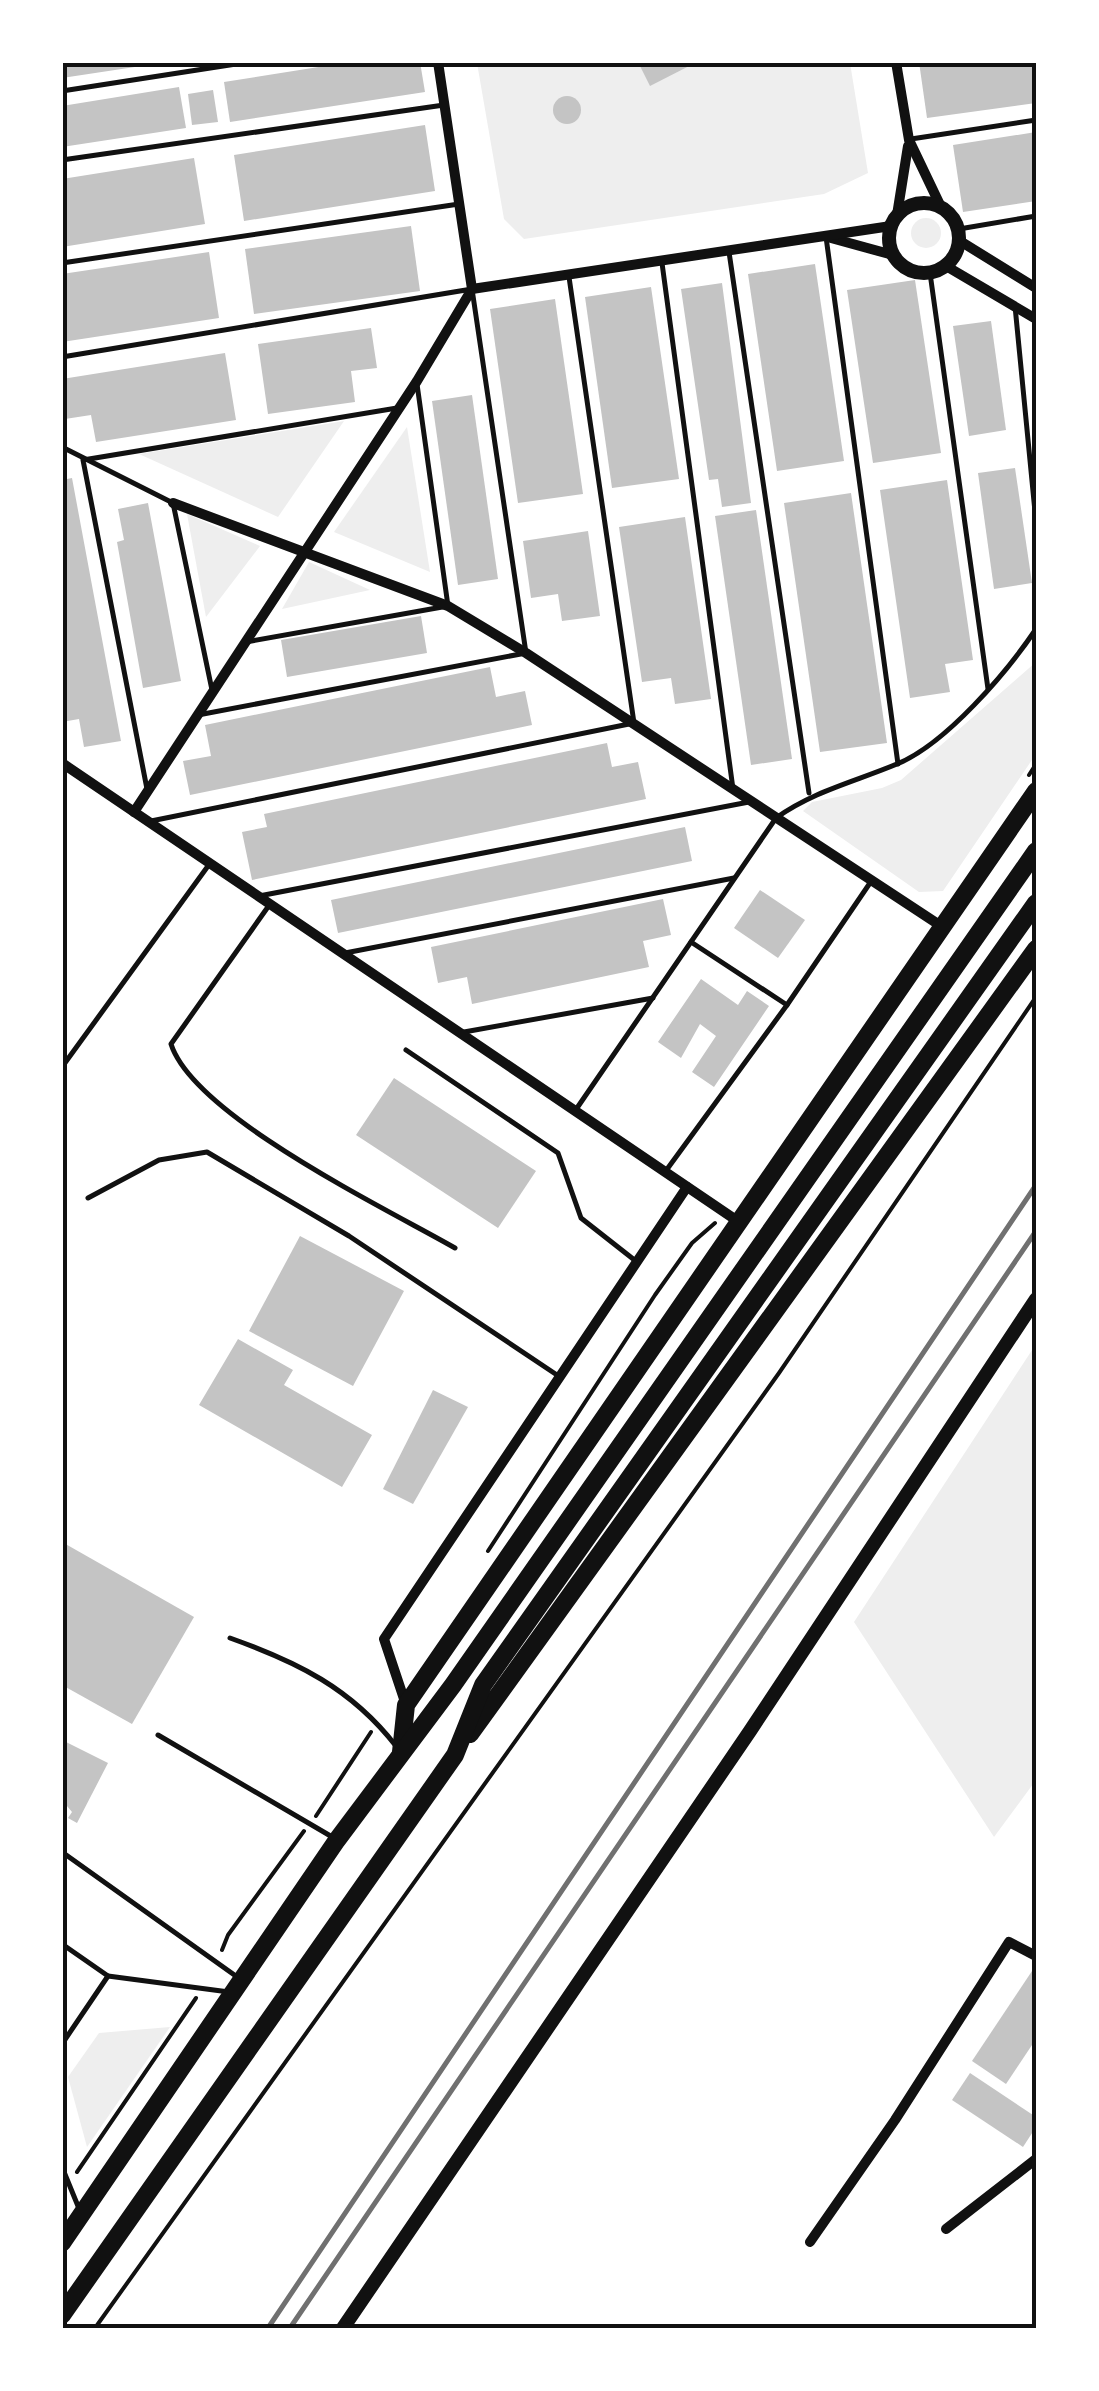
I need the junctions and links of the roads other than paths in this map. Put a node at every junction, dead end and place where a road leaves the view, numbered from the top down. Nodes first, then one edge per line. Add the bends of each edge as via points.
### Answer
1 (249, 62) edge
2 (438, 62) edge
3 (896, 62) edge
4 (62, 91) edge
5 (444, 105) junction
6 (1036, 120) edge
7 (909, 140) junction
8 (62, 160) edge
9 (459, 204) junction
10 (941, 206) junction
11 (1036, 216) edge
12 (894, 220) junction
13 (959, 235) junction
14 (826, 236) junction
15 (729, 252) junction
16 (893, 255) junction
17 (62, 262) edge
18 (662, 262) junction
19 (946, 266) junction
20 (930, 273) junction
21 (568, 274) junction
22 (1035, 286) edge
23 (472, 289) junction
24 (1015, 306) junction
25 (1036, 319) edge
26 (62, 357) edge
27 (417, 381) junction
28 (400, 407) junction
29 (62, 448) edge
30 (83, 460) junction
31 (173, 503) junction
32 (1036, 522) edge
33 (306, 550) junction
34 (448, 606) junction
35 (1036, 629) edge
36 (246, 642) junction
37 (526, 653) junction
38 (988, 688) junction
39 (212, 694) junction
40 (198, 715) junction
41 (634, 724) junction
42 (62, 764) edge
43 (898, 764) junction
44 (734, 789) junction
45 (1036, 791) edge
46 (148, 792) junction
47 (809, 794) junction
48 (752, 802) junction
49 (134, 812) junction
50 (776, 818) junction
51 (148, 822) junction
52 (1036, 851) edge
53 (210, 863) junction
54 (734, 878) junction
55 (872, 880) junction
56 (259, 896) junction
57 (1036, 903) edge
58 (270, 904) junction
59 (941, 926) junction
60 (691, 942) junction
61 (1036, 949) edge
62 (343, 954) junction
63 (652, 998) junction
64 (787, 1004) junction
65 (460, 1033) junction
66 (406, 1050) dead end
67 (62, 1067) edge
68 (575, 1111) junction
69 (665, 1172) junction
70 (687, 1187) junction
71 (88, 1198) dead end
72 (739, 1222) junction
73 (455, 1248) dead end
74 (637, 1262) junction
75 (1036, 1300) edge
76 (560, 1376) junction
77 (230, 1638) dead end
78 (406, 1704) junction
79 (158, 1735) dead end
80 (401, 1752) junction
81 (455, 1755) junction
82 (337, 1840) junction
83 (62, 1852) edge
84 (62, 1944) edge
85 (1036, 1956) edge
86 (108, 1976) junction
87 (237, 1987) junction
88 (62, 2044) edge
89 (1036, 2159) edge
90 (62, 2167) edge
91 (82, 2218) junction
92 (946, 2230) dead end
93 (810, 2242) dead end
94 (62, 2243) edge
95 (62, 2315) edge
96 (343, 2328) edge

1 - 4 lane
2 - 5 street
3 - 7 street
5 - 8 lane
5 - 9 street
6 - 7 lane
7 - 10 street
7 - 12 street
9 - 17 lane
9 - 23 street
10 - 12 street via 918,203
10 - 13 street
11 - 13 lane
12 - 14 street
12 - 16 street
13 - 19 street
13 - 22 street
14 - 15 street
14 - 16 street
14 - 43 lane
15 - 18 street
15 - 47 lane
16 - 20 street via 905,268
18 - 21 street
18 - 44 lane
19 - 20 street
19 - 24 street
20 - 38 lane
21 - 23 street
21 - 41 lane
23 - 26 lane
23 - 27 street
23 - 37 lane
24 - 25 street
24 - 32 lane
27 - 28 street
27 - 34 lane
28 - 30 lane
28 - 33 street
29 - 30 lane
30 - 31 lane
30 - 46 lane
31 - 33 street
31 - 39 lane
33 - 34 street
33 - 36 street
34 - 36 lane
34 - 37 street
35 - 38 lane
36 - 39 street
37 - 40 lane
37 - 41 street
38 - 43 lane
39 - 40 street
40 - 46 street
41 - 44 street
41 - 51 lane
42 - 49 street
43 - 47 lane
44 - 48 street
45 - 59 highway
46 - 49 street
47 - 50 lane
48 - 50 street
48 - 56 lane
49 - 51 street
50 - 54 lane
50 - 55 street
51 - 53 street
52 - 80 highway
53 - 56 street
53 - 67 lane
54 - 60 lane
54 - 62 lane
55 - 59 street
55 - 64 lane
56 - 58 street
57 - 81 highway via 483,1685
58 - 62 street
58 - 73 lane via 170,1044 176,1060 215,1100 286,1152
59 - 72 highway
60 - 63 lane
60 - 64 lane
61 - 81 highway
62 - 65 street
63 - 65 lane
63 - 68 lane
64 - 69 lane
65 - 68 street
66 - 74 lane via 558,1154 582,1218
68 - 69 street
69 - 70 street
70 - 72 street
70 - 74 street
71 - 76 lane via 159,1160 207,1152 349,1236
72 - 78 highway
74 - 76 street
75 - 96 street
76 - 78 street via 384,1639
77 - 80 lane via 296,1662 345,1692
78 - 80 highway
79 - 82 lane
80 - 82 highway
81 - 95 highway
82 - 87 highway
83 - 87 lane
84 - 86 lane
85 - 93 street via 1009,1942
86 - 87 lane
86 - 88 lane
87 - 91 highway
89 - 92 street
90 - 91 lane
91 - 94 highway

